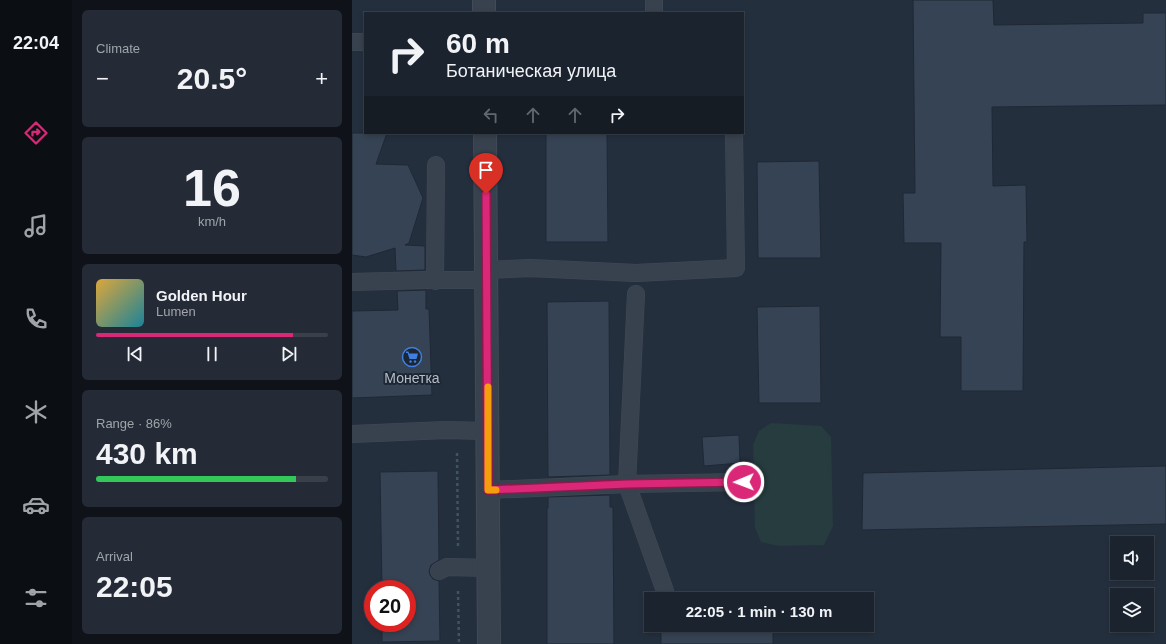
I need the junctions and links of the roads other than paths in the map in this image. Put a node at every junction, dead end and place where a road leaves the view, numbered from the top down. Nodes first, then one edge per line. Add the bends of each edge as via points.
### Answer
1 (484, 0) edge
2 (654, 0) edge
3 (484, 12) edge
4 (654, 12) edge
5 (352, 42) edge
6 (364, 42) edge
7 (485, 134) edge
8 (734, 134) edge
9 (436, 166) dead end
10 (486, 275) junction
11 (435, 281) junction
12 (352, 282) edge
13 (636, 294) dead end
14 (488, 431) junction
15 (352, 434) edge
16 (744, 482) dead end
17 (627, 484) junction
18 (488, 490) junction
19 (489, 568) junction
20 (439, 571) dead end
21 (665, 591) dead end
22 (489, 644) edge

1 - 3 street
2 - 4 lane
5 - 6 lane
7 - 10 street
8 - 10 lane via 736,268 636,273 530,268
9 - 11 lane
10 - 11 lane
10 - 14 street
11 - 12 lane
13 - 17 lane
14 - 15 lane
14 - 18 street
16 - 17 lane
17 - 18 lane
17 - 21 lane
18 - 19 street
19 - 20 lane via 447,567
19 - 22 street

